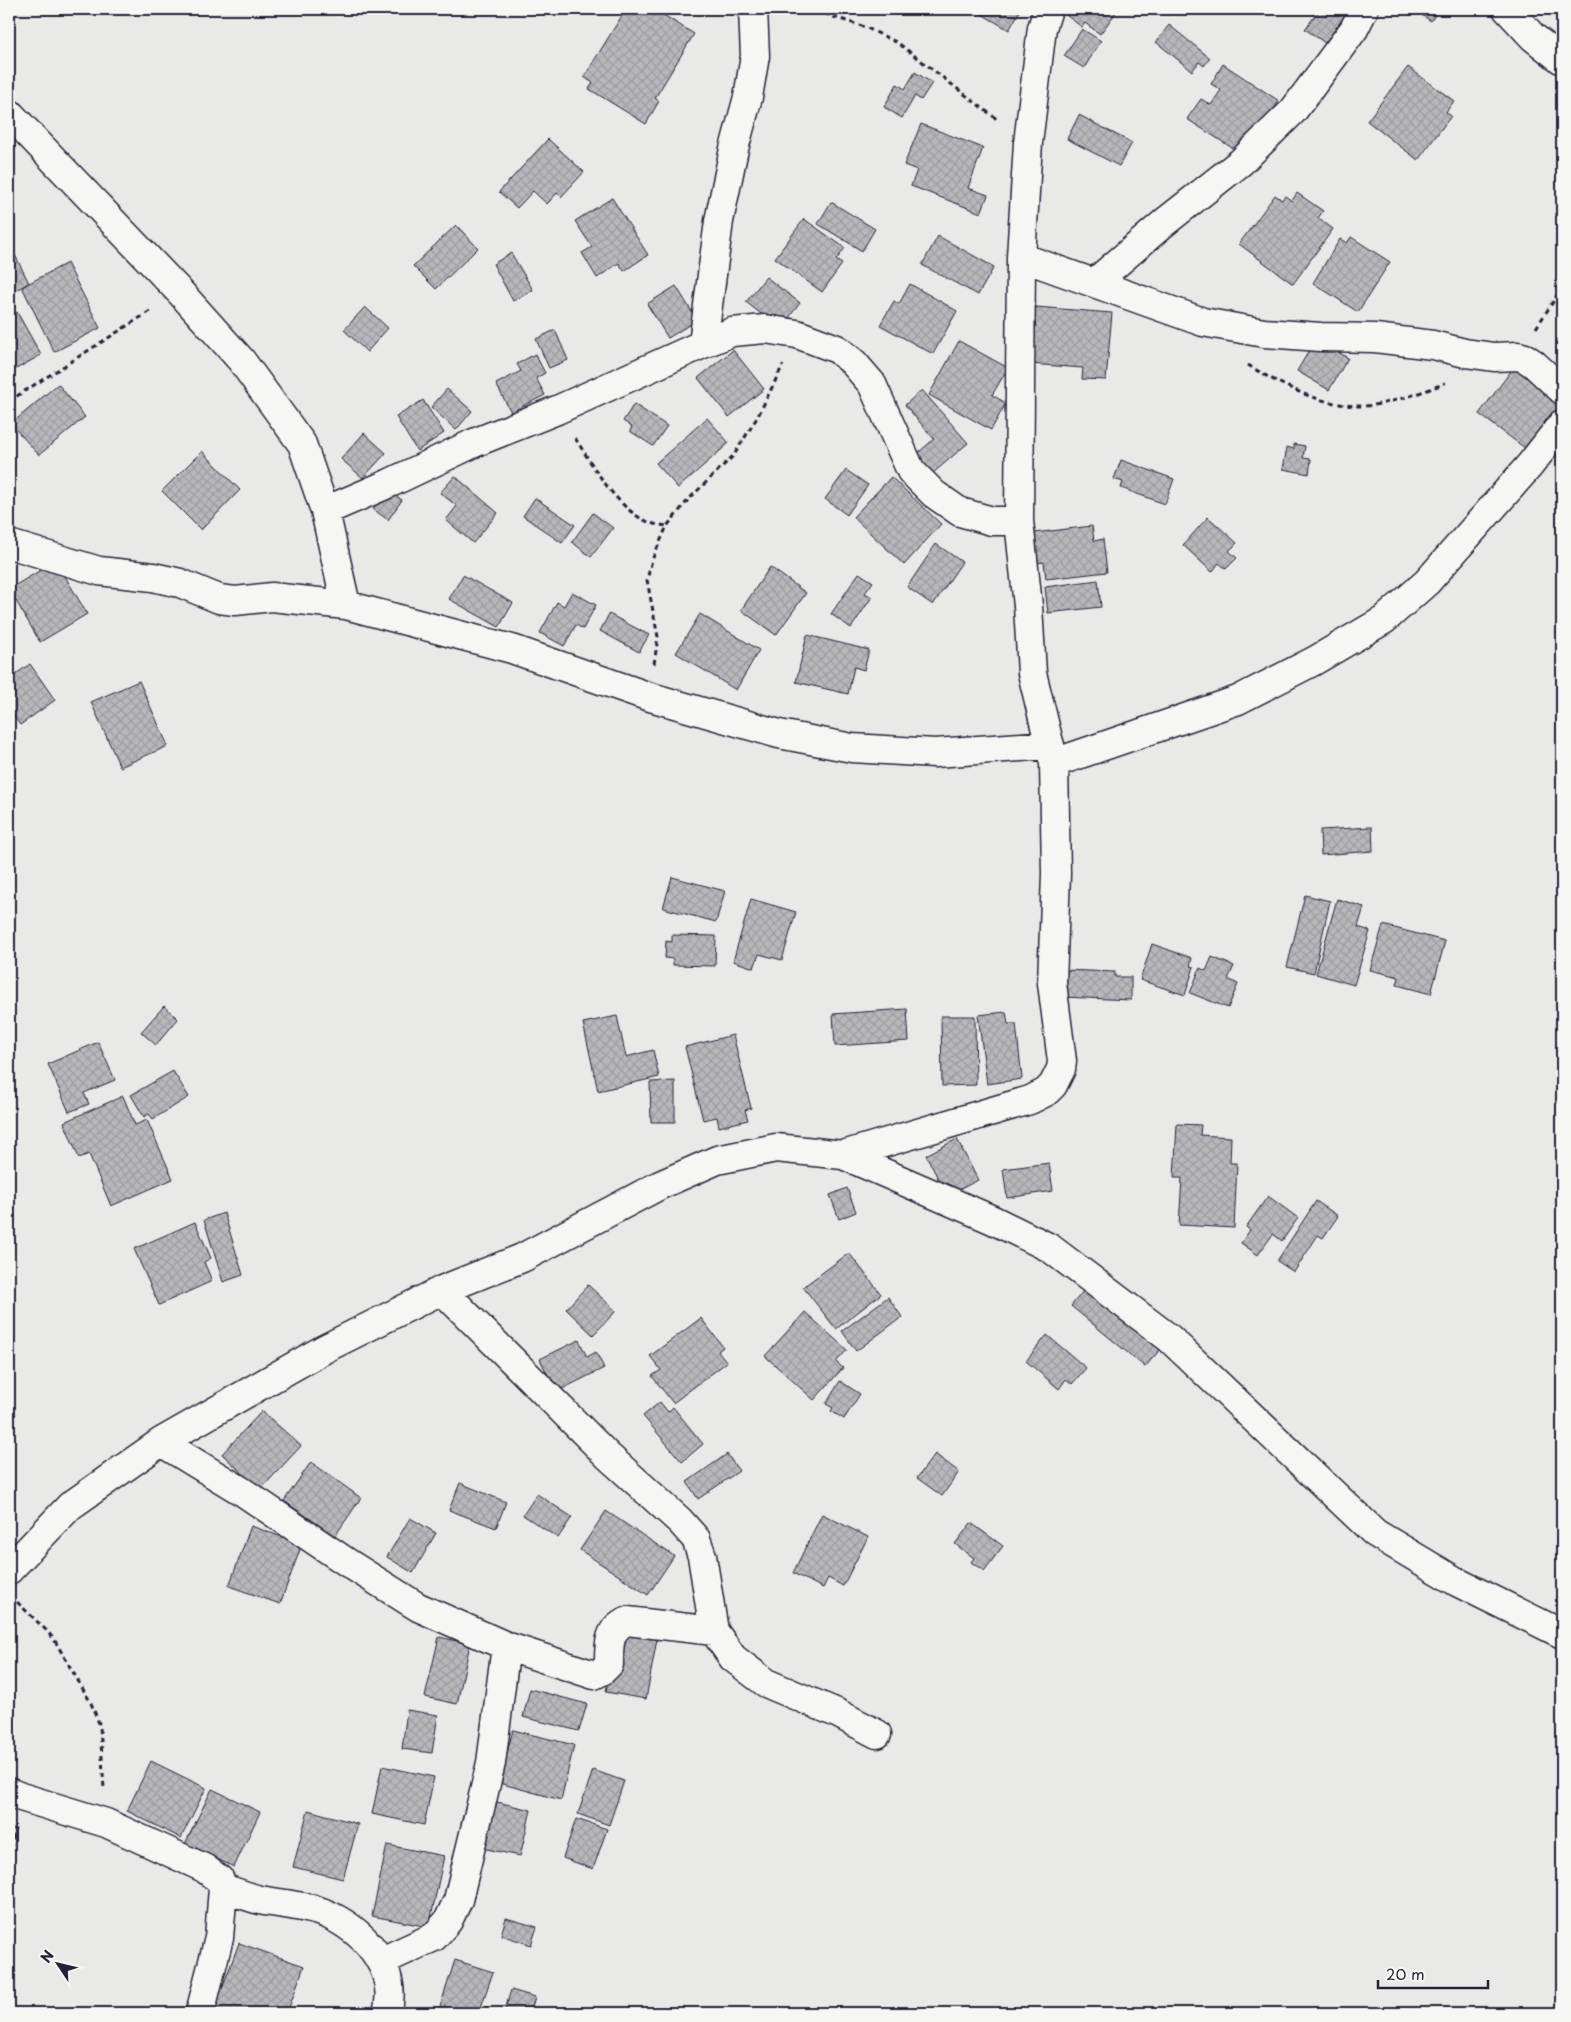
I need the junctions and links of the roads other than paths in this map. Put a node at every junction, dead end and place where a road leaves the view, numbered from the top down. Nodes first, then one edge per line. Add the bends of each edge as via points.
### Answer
1 (753, 9) edge
2 (1048, 9) edge
3 (1364, 9) edge
4 (1507, 9) edge
5 (1562, 60) edge
6 (9, 113) edge
7 (1021, 257) junction
8 (1094, 283) junction
9 (703, 344) junction
10 (1562, 390) edge
11 (1562, 424) edge
12 (325, 511) junction
13 (1019, 522) junction
14 (9, 544) edge
15 (346, 605) junction
16 (1052, 754) junction
17 (843, 1155) junction
18 (442, 1290) junction
19 (161, 1442) junction
20 (10, 1567) edge
21 (714, 1631) junction
22 (1562, 1634) edge
23 (506, 1646) junction
24 (876, 1734) dead end
25 (9, 1792) edge
26 (223, 1888) junction
27 (382, 1961) junction
28 (200, 2013) edge
29 (387, 2013) edge

1 - 9 street via 755,56 718,222
2 - 7 street via 1042,28 1028,143
3 - 8 street via 1354,29 1292,111 1241,162
4 - 5 street via 1533,37
6 - 12 street via 241,360 302,444
7 - 8 street
7 - 13 street
8 - 10 street via 1203,322 1255,331 1375,338 1480,355 1518,356 1534,364
9 - 12 street
9 - 13 street via 732,332 765,330 797,334 837,350 853,362 872,384 911,471 934,494 960,512 992,520
11 - 16 street via 1427,582 1384,620 1314,662 1238,700
12 - 15 street
13 - 16 street via 1032,673
14 - 15 street via 99,571 180,583 219,599 235,601 272,597
15 - 16 street via 512,648 647,696 779,734 852,748 935,753
16 - 17 street via 1056,874 1052,982 1062,1061 1059,1075 1046,1092 1030,1100
17 - 18 street via 776,1148 717,1160 660,1185 522,1258
17 - 22 street via 1050,1248 1169,1338 1376,1533 1457,1582
18 - 19 street via 326,1348
18 - 21 street via 696,1539 702,1556
19 - 20 street via 70,1506
19 - 23 street via 418,1607
21 - 23 street via 627,1621 612,1631 609,1664 594,1675
21 - 24 street via 734,1658 766,1683 837,1713
23 - 27 street via 491,1763 458,1900 448,1921 434,1937
25 - 26 street via 106,1823 204,1868 220,1880
26 - 27 street via 259,1900 330,1915 361,1936
26 - 28 street via 219,1938
27 - 29 street via 391,1995

